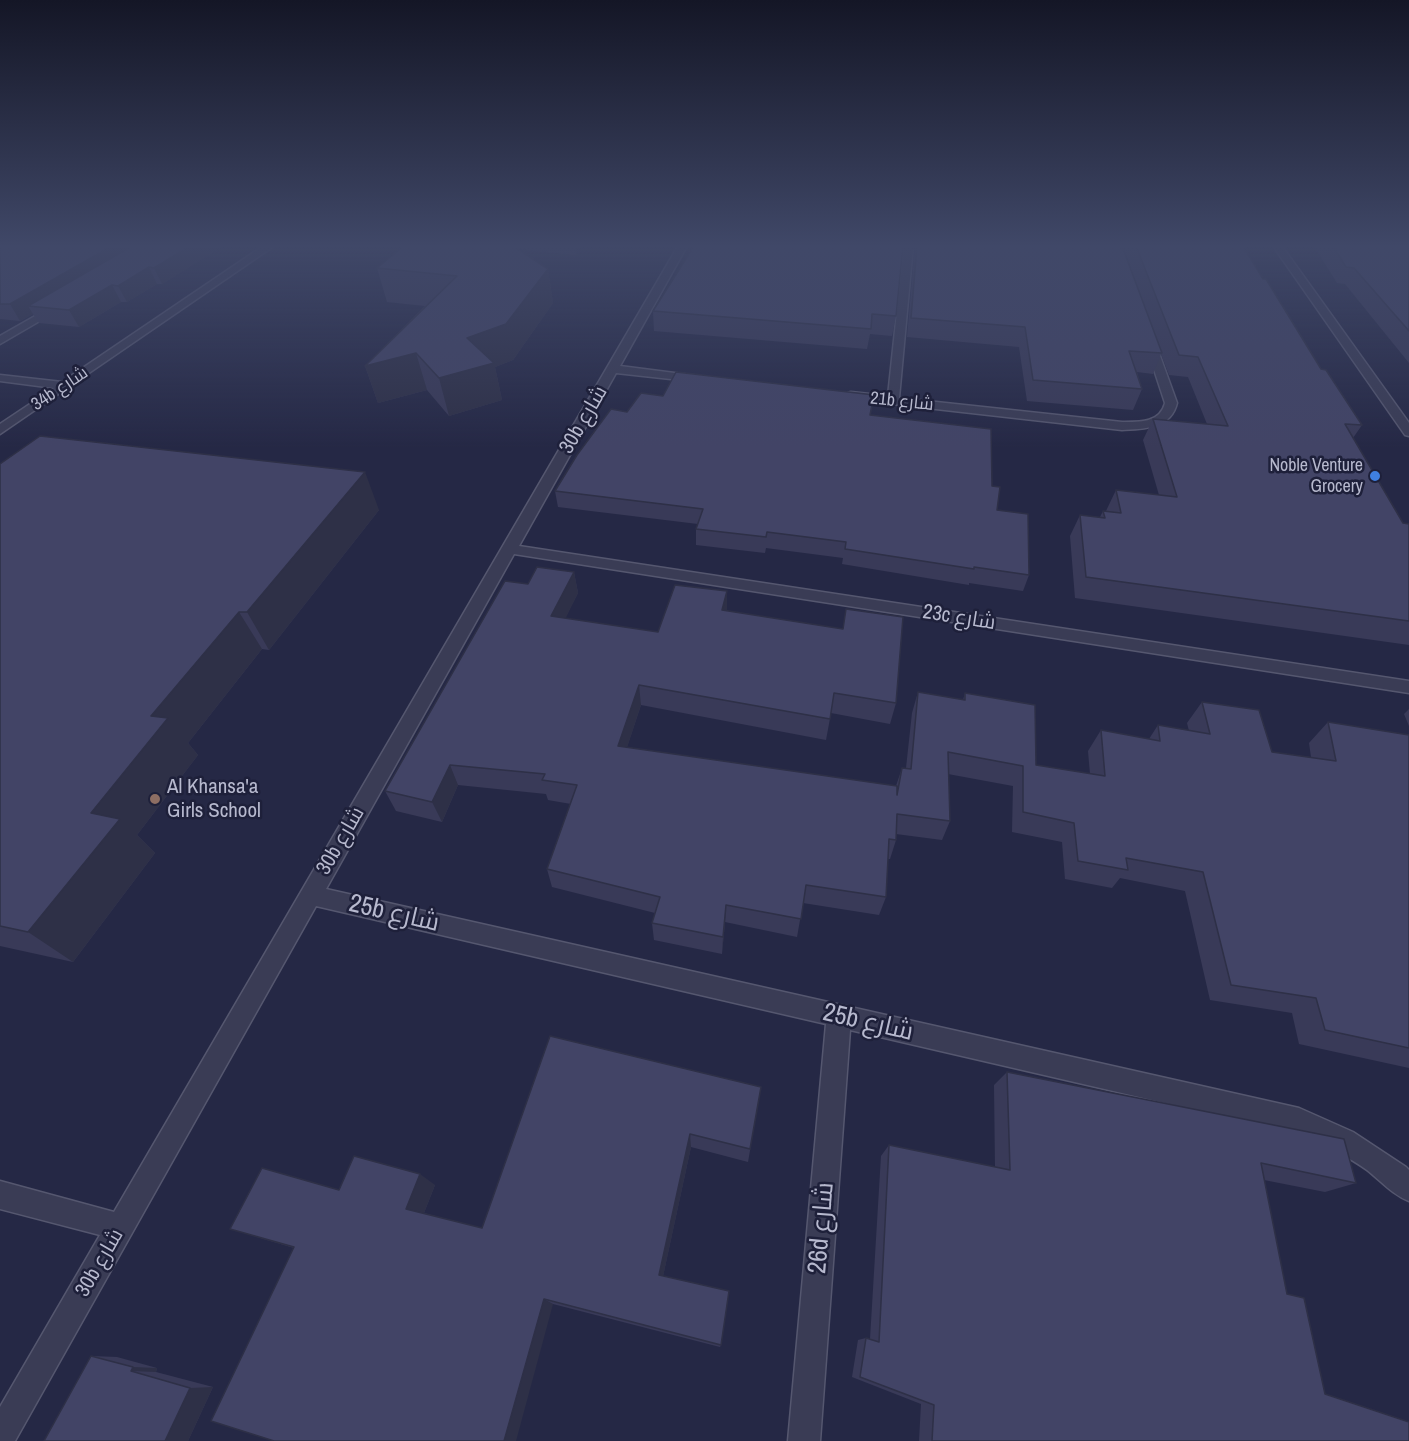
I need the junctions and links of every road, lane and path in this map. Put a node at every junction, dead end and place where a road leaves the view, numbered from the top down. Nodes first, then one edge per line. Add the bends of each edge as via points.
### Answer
1 (47, 313) edge
2 (171, 313) edge
3 (645, 313) edge
4 (902, 313) edge
5 (1325, 313) edge
6 (1145, 330) edge
7 (0, 341) edge
8 (613, 369) junction
9 (0, 378) edge
10 (707, 380) edge
11 (64, 386) junction
12 (835, 395) edge
13 (893, 401) junction
14 (0, 430) edge
15 (1409, 432) edge
16 (509, 549) junction
17 (1409, 687) edge
18 (310, 895) junction
19 (839, 1016) junction
20 (1409, 1188) edge
21 (0, 1195) edge
22 (120, 1227) junction
23 (0, 1437) edge
24 (804, 1441) edge

1 - 7 street
2 - 11 street, 34b شارع
3 - 8 street, 30b شارع
4 - 13 street
5 - 15 street
6 - 13 street, 21b شارع via 1171,403 1165,418 1154,423 1122,426
8 - 10 street
8 - 16 street, 30b شارع
9 - 11 street
11 - 14 street, 34b شارع
12 - 13 street, 21b شارع
16 - 17 street, 23c شارع
16 - 18 street, 30b شارع
18 - 19 street, 25b شارع
18 - 22 street, 30b شارع
19 - 20 street, 25b شارع via 1299,1121 1342,1138 1385,1166
19 - 24 street, 26d شارع
21 - 22 street
22 - 23 street, 30b شارع

